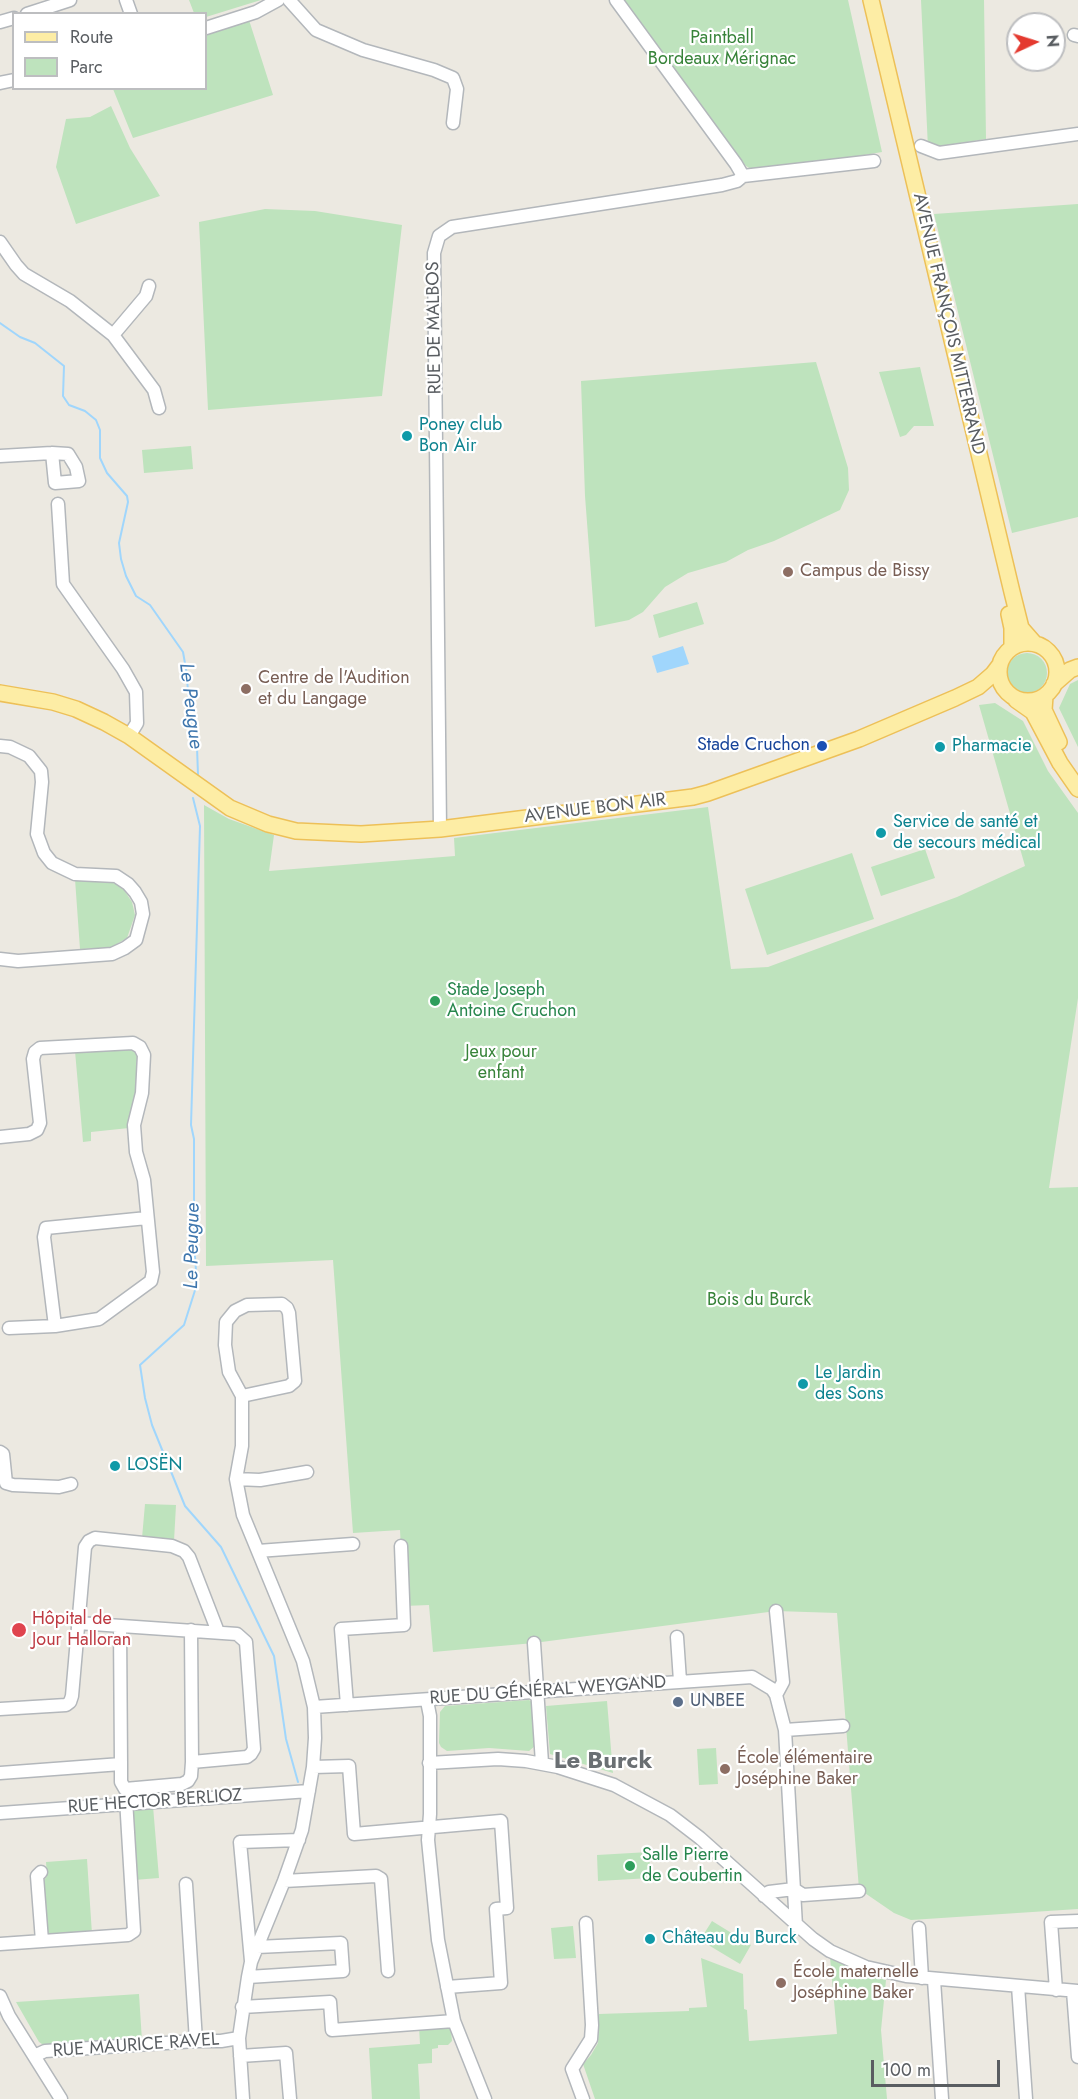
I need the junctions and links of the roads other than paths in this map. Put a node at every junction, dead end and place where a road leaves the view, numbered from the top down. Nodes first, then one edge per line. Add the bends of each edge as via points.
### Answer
1 (70, 0) edge
2 (278, 0) edge
3 (289, 0) edge
4 (616, 0) edge
5 (861, 0) edge
6 (871, 0) edge
7 (33, 12) edge
8 (207, 28) edge
9 (453, 123) dead end
10 (1078, 134) edge
11 (921, 146) dead end
12 (874, 161) dead end
13 (743, 176) junction
14 (0, 242) edge
15 (149, 286) dead end
16 (113, 335) junction
17 (159, 408) dead end
18 (52, 453) dead end
19 (0, 456) edge
20 (58, 504) dead end
21 (1035, 644) junction
22 (1012, 647) junction
23 (1052, 658) junction
24 (1078, 665) edge
25 (999, 666) junction
26 (978, 687) junction
27 (1049, 690) junction
28 (0, 693) edge
29 (1009, 694) junction
30 (129, 736) junction
31 (0, 746) edge
32 (1078, 772) edge
33 (1078, 789) edge
34 (440, 829) junction
35 (0, 959) edge
36 (0, 1137) edge
37 (147, 1218) junction
38 (55, 1326) junction
39 (9, 1328) dead end
40 (242, 1396) junction
41 (0, 1452) edge
42 (307, 1472) dead end
43 (236, 1479) junction
44 (71, 1484) dead end
45 (353, 1544) dead end
46 (401, 1546) dead end
47 (258, 1551) junction
48 (776, 1611) dead end
49 (78, 1623) junction
50 (120, 1626) junction
51 (191, 1630) junction
52 (219, 1632) junction
53 (677, 1636) dead end
54 (534, 1643) dead end
55 (680, 1682) junction
56 (536, 1693) junction
57 (776, 1695) junction
58 (427, 1701) junction
59 (346, 1705) junction
60 (314, 1707) junction
61 (0, 1709) edge
62 (843, 1726) dead end
63 (785, 1730) junction
64 (192, 1762) junction
65 (429, 1763) junction
66 (542, 1763) junction
67 (121, 1764) junction
68 (313, 1767) junction
69 (0, 1773) edge
70 (125, 1789) junction
71 (309, 1791) junction
72 (126, 1804) junction
73 (0, 1813) edge
74 (428, 1828) junction
75 (299, 1840) junction
76 (41, 1872) dead end
77 (284, 1881) junction
78 (186, 1884) dead end
79 (794, 1889) junction
80 (859, 1891) dead end
81 (764, 1896) junction
82 (1078, 1921) edge
83 (586, 1923) dead end
84 (796, 1926) junction
85 (919, 1928) dead end
86 (42, 1941) junction
87 (0, 1944) edge
88 (257, 1947) junction
89 (251, 1962) junction
90 (388, 1971) dead end
91 (248, 1977) junction
92 (928, 1979) junction
93 (1018, 1986) junction
94 (447, 1987) junction
95 (1056, 1990) junction
96 (1076, 1991) edge
97 (0, 1996) edge
98 (242, 2007) junction
99 (454, 2021) junction
100 (238, 2038) junction
101 (196, 2041) junction
102 (34, 2056) junction
103 (240, 2056) junction
104 (1078, 2057) edge
105 (61, 2099) edge
106 (243, 2099) edge
107 (290, 2099) edge
108 (485, 2099) edge
109 (583, 2099) edge
110 (942, 2099) edge
111 (1026, 2099) edge

1 - 7 street
2 - 8 street via 256,12
3 - 9 street via 316,30 363,50 453,78 457,89
4 - 13 street
5 - 22 main road, AVENUE FRANÇOIS MITTERRAND via 1012,628
6 - 21 main road, AVENUE FRANÇOIS MITTERRAND via 1021,628
10 - 11 street via 939,153
12 - 13 street, RUE DE MALBOS
13 - 34 street, RUE DE MALBOS via 722,185 452,227 439,236 434,253
14 - 16 street via 24,274 70,301
15 - 16 street via 146,296
16 - 17 street via 154,390
18 - 19 street
20 - 30 street via 63,584 136,692 137,723
21 - 22 main road
21 - 23 main road
22 - 25 main road
23 - 24 main road
23 - 27 main road via 1057,669
24 - 27 main road
25 - 26 main road, AVENUE BON AIR
25 - 29 main road via 1000,680
26 - 29 main road
26 - 34 main road, AVENUE BON AIR via 860,739 708,794
27 - 29 main road via 1029,702
27 - 32 main road via 1044,710
28 - 30 main road, AVENUE BON AIR via 76,709
29 - 33 main road via 1033,712
30 - 34 main road, AVENUE BON AIR via 230,808 268,824 296,831 360,834
31 - 35 street via 29,756 41,771 37,834 44,854 52,863 75,873 116,876 135,892 143,914 136,940 112,954
36 - 37 street via 29,1134 40,1122 33,1059 40,1048 133,1043 144,1054 142,1093 134,1125
37 - 38 street via 153,1272 150,1281 99,1319
37 - 38 street via 46,1228
38 - 39 street
40 - 40 street via 230,1372 226,1322 234,1311 247,1305 282,1304 289,1313 295,1381 289,1386
40 - 43 street via 242,1446
41 - 44 street via 6,1483 59,1487
42 - 43 street via 260,1480
43 - 47 street via 243,1515
45 - 47 street
46 - 59 street via 404,1625 341,1629
47 - 60 street via 303,1661
48 - 57 street via 783,1682
49 - 50 street
49 - 52 street via 85,1547 95,1538 172,1546 184,1551
49 - 61 street via 70,1702
50 - 51 street
50 - 67 street
51 - 52 street
51 - 64 street
52 - 64 street via 237,1634 246,1642 254,1749 247,1757
53 - 55 street
54 - 56 street
55 - 56 street, RUE DU GÉNÉRAL WEYGAND
55 - 57 street, RUE DU GÉNÉRAL WEYGAND via 752,1677
56 - 58 street, RUE DU GÉNÉRAL WEYGAND
56 - 66 street
57 - 63 street
58 - 59 street, RUE DU GÉNÉRAL WEYGAND
58 - 65 street
59 - 60 street, RUE DU GÉNÉRAL WEYGAND
60 - 68 street
62 - 63 street
63 - 79 street
64 - 70 street via 189,1781 182,1784
65 - 66 street via 498,1759
65 - 74 street
66 - 81 street via 614,1785 654,1804 700,1838
67 - 69 street
67 - 70 street
68 - 71 street
68 - 74 street via 349,1766 354,1834
70 - 72 street
71 - 72 street, RUE HECTOR BERLIOZ
71 - 75 street
72 - 73 street, RUE HECTOR BERLIOZ
72 - 86 street via 134,1931 128,1935
74 - 94 street via 437,1929
74 - 94 street via 501,1821 507,1908 496,1909 501,1983
75 - 77 street
75 - 89 street via 240,1842
76 - 86 street via 37,1876
77 - 88 street
77 - 90 street via 376,1876 381,1880
78 - 101 street
79 - 80 street via 803,1895
79 - 81 street
79 - 84 street
81 - 84 street
82 - 95 street via 1052,1922
83 - 109 street via 591,2039 572,2069
84 - 92 street via 830,1951 866,1966
85 - 92 street
86 - 87 street
88 - 89 street
88 - 91 street via 341,1943 344,1971
89 - 91 street
91 - 98 street
92 - 93 street
92 - 110 street
93 - 95 street
93 - 111 street
94 - 99 street
95 - 96 street
96 - 104 street
97 - 102 street
98 - 99 street via 330,2002 332,2030
98 - 100 street
99 - 108 street
100 - 101 street, RUE MAURICE RAVEL
100 - 103 street
101 - 102 street, RUE MAURICE RAVEL via 45,2051
102 - 105 street
103 - 106 street
103 - 107 street via 286,2053

